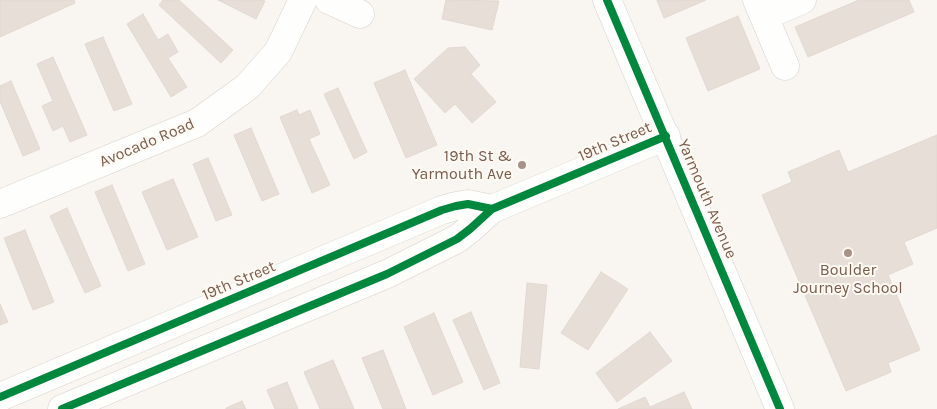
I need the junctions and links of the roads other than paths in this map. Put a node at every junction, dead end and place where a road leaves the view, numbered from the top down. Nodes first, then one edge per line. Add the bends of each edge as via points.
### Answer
1 (303, 0) edge
2 (329, 0) edge
3 (607, 0) edge
4 (802, 0) edge
5 (760, 8) edge
6 (360, 14) dead end
7 (785, 66) dead end
8 (666, 136) junction
9 (0, 204) edge
10 (492, 209) junction
11 (0, 397) edge
12 (62, 409) edge
13 (780, 409) edge

1 - 9 street, Avocado Road via 278,52 247,87 197,123
2 - 6 street
3 - 8 street, Yarmouth Avenue
4 - 5 street
5 - 7 street
8 - 10 street, 19th Street
8 - 13 street, Yarmouth Avenue
10 - 11 street, 19th Street via 468,204 442,210
10 - 12 street, 19th Street via 457,239 420,259

